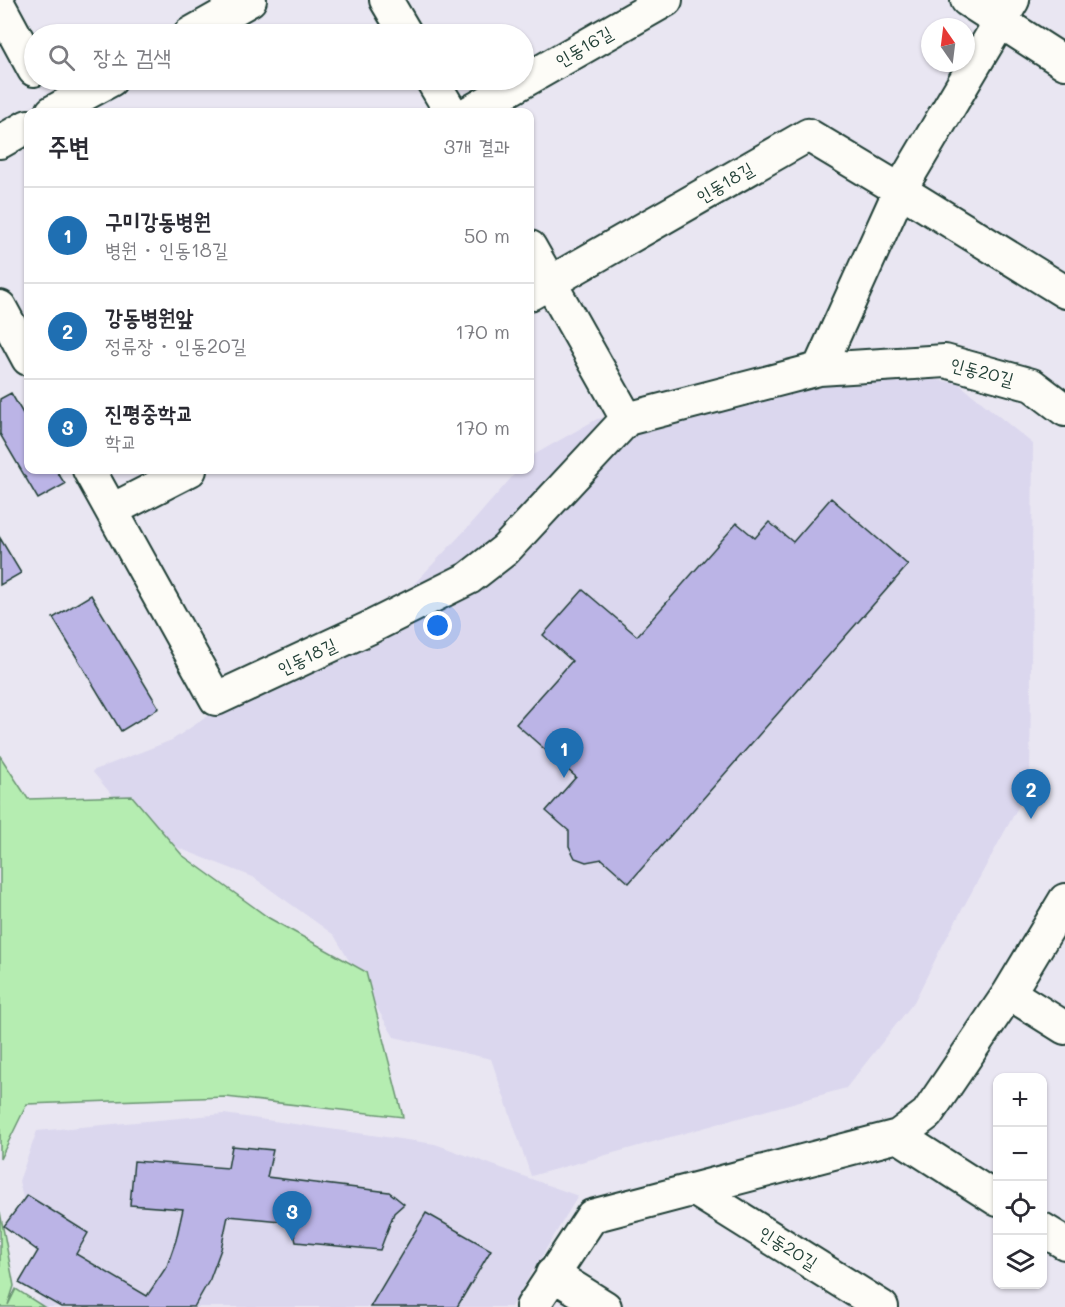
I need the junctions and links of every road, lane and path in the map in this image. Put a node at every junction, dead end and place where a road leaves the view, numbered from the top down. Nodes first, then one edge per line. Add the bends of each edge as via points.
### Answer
1 (250, 0) edge
2 (386, 0) edge
3 (666, 0) edge
4 (968, 0) edge
5 (0, 7) edge
6 (1007, 11) edge
7 (208, 24) edge
8 (400, 24) edge
9 (24, 51) edge
10 (1065, 63) edge
11 (534, 75) edge
12 (45, 90) edge
13 (93, 90) edge
14 (438, 90) edge
15 (508, 90) edge
16 (53, 108) edge
17 (60, 108) edge
18 (449, 108) edge
19 (477, 108) edge
20 (24, 128) edge
21 (0, 142) edge
22 (900, 190) junction
23 (534, 264) edge
24 (540, 289) edge
25 (1065, 292) edge
26 (0, 307) edge
27 (24, 349) edge
28 (819, 369) junction
29 (1065, 410) edge
30 (627, 419) junction
31 (91, 474) edge
32 (182, 474) edge
33 (112, 510) junction
34 (1065, 900) edge
35 (1009, 993) junction
36 (1065, 1028) edge
37 (898, 1136) junction
38 (695, 1190) junction
39 (993, 1197) edge
40 (1047, 1232) edge
41 (1065, 1243) edge
42 (552, 1274) junction
43 (532, 1307) edge
44 (605, 1307) edge
45 (882, 1307) edge

1 - 7 street
2 - 8 street
3 - 11 street, 인동16길
4 - 6 street
5 - 9 street
6 - 10 street
6 - 22 street
12 - 16 street
13 - 17 street
14 - 18 street
15 - 19 street, 인동16길
20 - 21 street
22 - 24 street, 인동18길 via 808,135
22 - 25 street
22 - 28 street
23 - 24 street
24 - 30 street
26 - 27 street
28 - 29 street, 인동20길 via 945,361 1032,385
28 - 30 street
30 - 33 street, 인동18길 via 505,550 469,578 216,699
31 - 33 street
32 - 33 street
34 - 35 street
35 - 36 street
35 - 37 street via 927,1114
37 - 38 street
37 - 39 street
38 - 42 street via 592,1216
38 - 45 street, 인동20길
40 - 41 street
42 - 43 street
42 - 44 street

